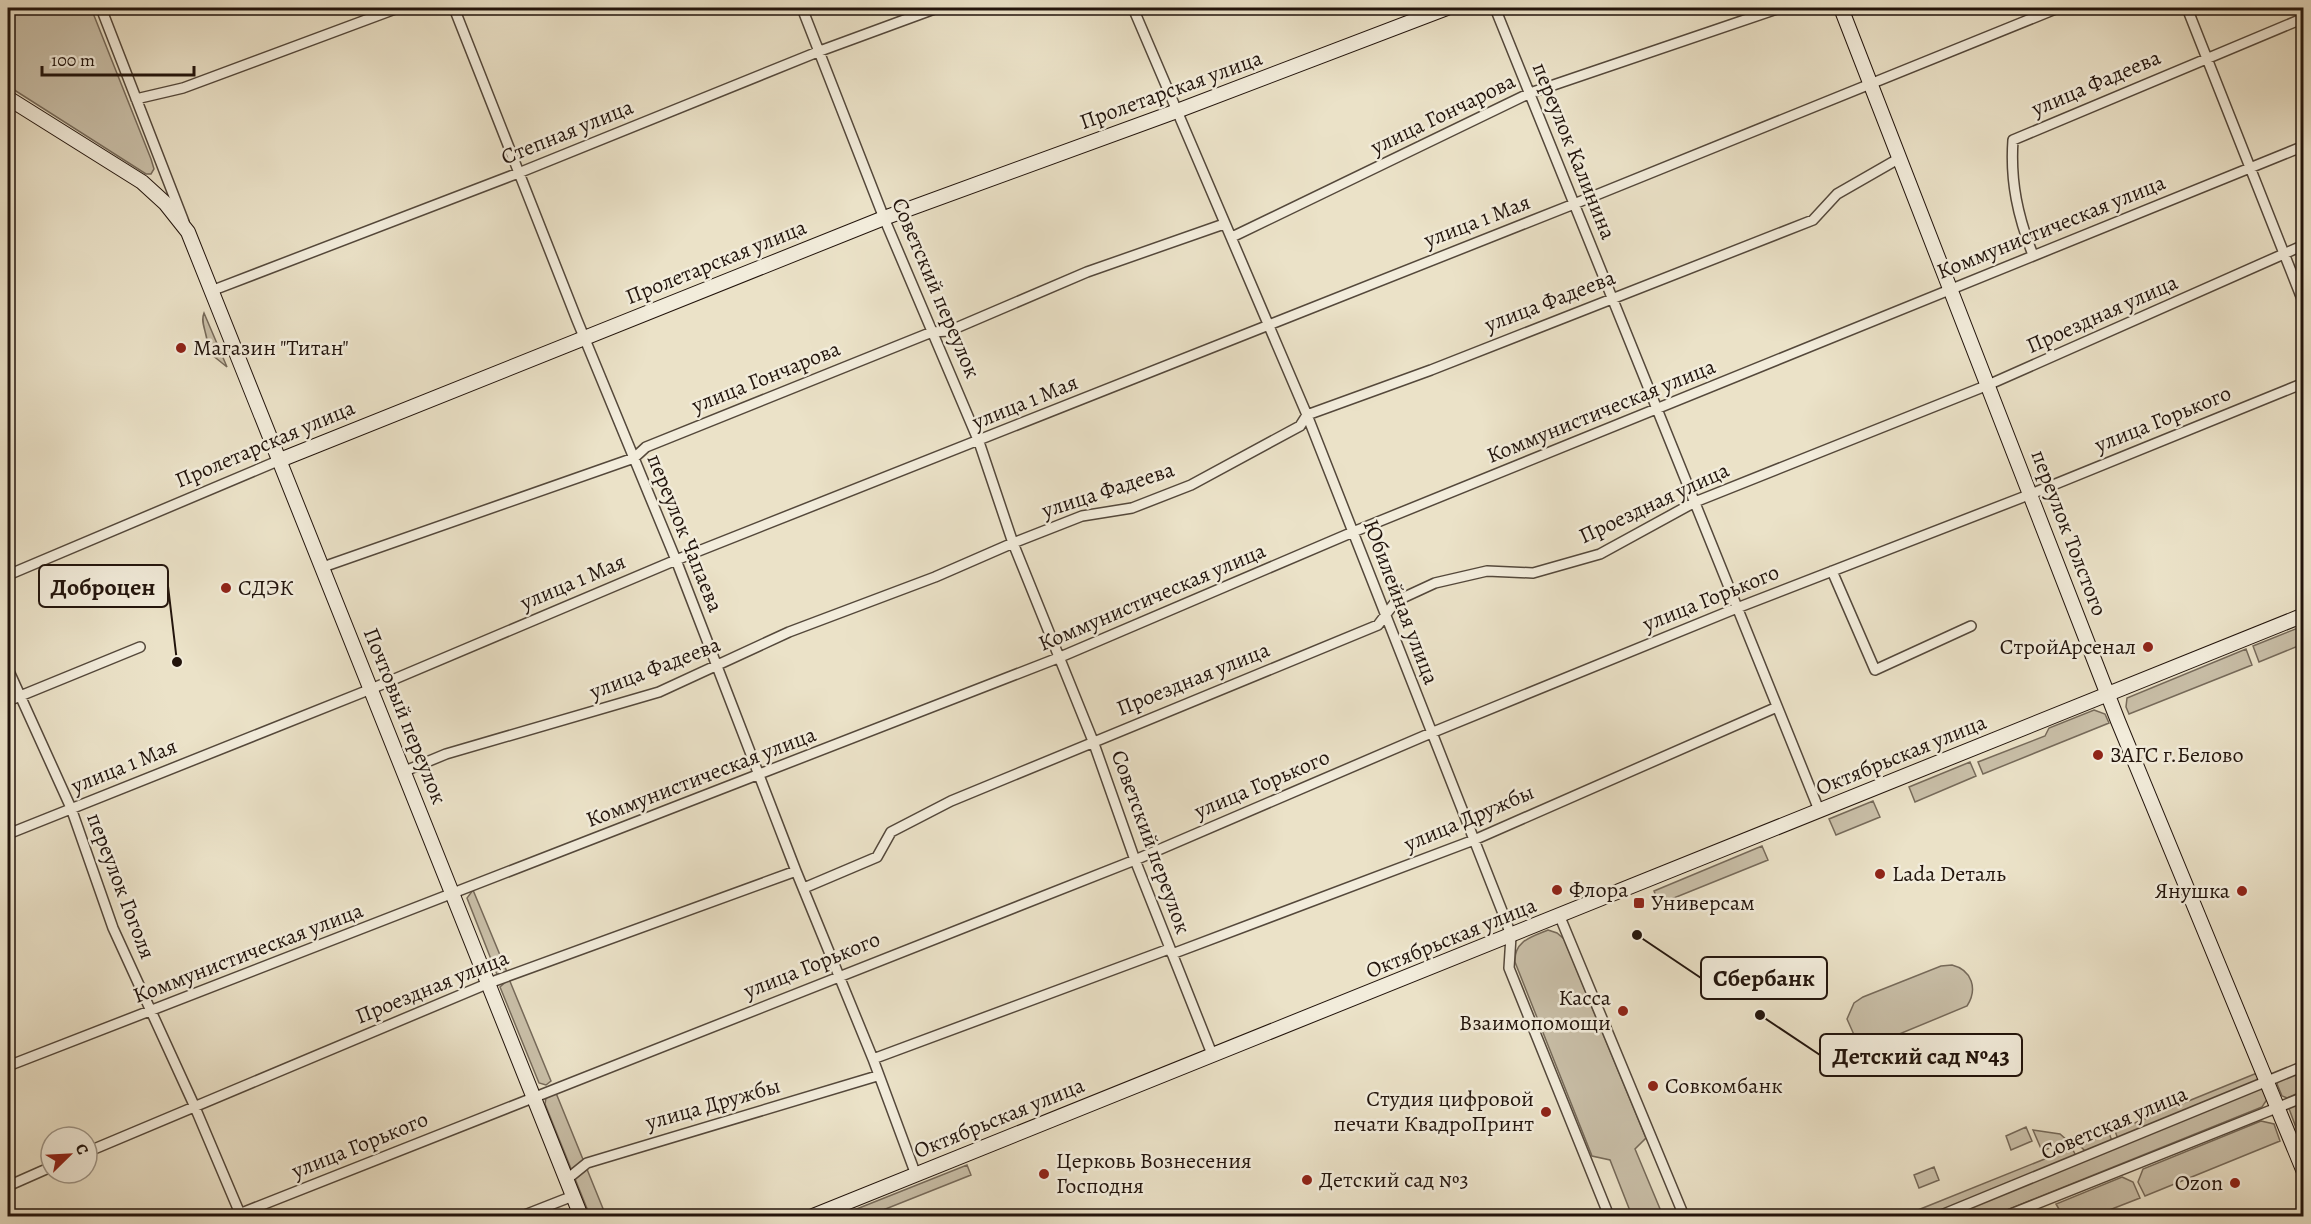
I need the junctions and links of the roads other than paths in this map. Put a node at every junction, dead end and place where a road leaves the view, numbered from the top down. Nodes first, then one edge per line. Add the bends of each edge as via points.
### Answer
1 (101, 8) edge
2 (398, 8) edge
3 (454, 8) edge
4 (802, 8) edge
5 (937, 8) edge
6 (1133, 8) edge
7 (1448, 8) edge
8 (1494, 8) edge
9 (1780, 8) edge
10 (1841, 8) edge
11 (2058, 8) edge
12 (2187, 8) edge
13 (2304, 18) edge
14 (820, 51) junction
15 (2207, 57) junction
16 (1870, 83) junction
17 (1530, 93) junction
18 (8, 98) edge
19 (136, 99) junction
20 (1177, 111) junction
21 (2304, 146) edge
22 (1898, 159) junction
23 (2249, 167) junction
24 (521, 172) junction
25 (1574, 204) junction
26 (884, 218) junction
27 (1224, 224) junction
28 (188, 232) junction
29 (1232, 237) junction
30 (2304, 245) edge
31 (2284, 254) junction
32 (2033, 255) junction
33 (1951, 289) junction
34 (211, 291) junction
35 (1612, 298) junction
36 (2304, 304) edge
37 (1268, 323) junction
38 (932, 332) junction
39 (585, 336) junction
40 (2304, 383) edge
41 (1988, 385) junction
42 (1656, 409) junction
43 (1308, 415) junction
44 (979, 442) junction
45 (634, 458) junction
46 (280, 460) junction
47 (2031, 494) junction
48 (1695, 502) junction
49 (1353, 532) junction
50 (1013, 543) junction
51 (676, 560) junction
52 (323, 567) junction
53 (1832, 571) junction
54 (8, 575) edge
55 (1737, 608) junction
56 (1386, 613) junction
57 (2304, 615) edge
58 (1971, 626) dead end
59 (140, 647) dead end
60 (1058, 658) junction
61 (718, 667) junction
62 (8, 669) edge
63 (371, 689) junction
64 (2109, 693) junction
65 (18, 697) junction
66 (8, 701) edge
67 (1777, 707) junction
68 (1431, 733) junction
69 (1093, 741) junction
70 (405, 771) junction
71 (760, 776) junction
72 (71, 808) junction
73 (1819, 810) junction
74 (8, 834) edge
75 (1474, 840) junction
76 (1134, 860) junction
77 (796, 871) junction
78 (804, 888) junction
79 (453, 893) junction
80 (1560, 917) junction
81 (1511, 936) junction
82 (1171, 952) junction
83 (838, 975) junction
84 (489, 983) junction
85 (150, 1013) junction
86 (1212, 1054) junction
87 (873, 1059) junction
88 (8, 1066) edge
89 (2304, 1066) edge
90 (877, 1076) junction
91 (2267, 1081) junction
92 (535, 1096) junction
93 (2304, 1097) edge
94 (194, 1105) junction
95 (2277, 1107) junction
96 (99, 1147) edge
97 (39, 1172) edge
98 (2304, 1172) edge
99 (916, 1175) junction
100 (566, 1180) junction
101 (8, 1186) edge
102 (573, 1197) junction
103 (238, 1216) edge
104 (522, 1216) edge
105 (581, 1216) edge
106 (813, 1216) edge
107 (1609, 1216) edge
108 (1684, 1216) edge
109 (1939, 1216) edge
110 (2006, 1216) edge

1 - 19 street
2 - 19 street via 183,88
3 - 24 street, переулок Чапаева
4 - 14 street, Советский переулок
5 - 14 street, Степная улица
6 - 20 street, Юбилейная улица
7 - 20 street, Пролетарская улица
8 - 17 street, переулок Калинина
9 - 17 street, улица Гончарова
10 - 16 street, переулок Толстого
11 - 16 street, улица 1 Мая
12 - 15 street
13 - 15 street, улица Фадеева
14 - 24 street, Степная улица
14 - 26 street, Советский переулок
15 - 23 street
15 - 32 street, улица Фадеева via 2013,140 2014,199
16 - 22 street, переулок Толстого
16 - 25 street, улица 1 Мая
17 - 25 street, переулок Калинина
17 - 29 street, улица Гончарова
18 - 28 street, Почтовый переулок via 142,182
19 - 28 street
20 - 26 street, Пролетарская улица
20 - 27 street, Юбилейная улица
21 - 23 street, Коммунистическая улица
22 - 33 street, переулок Толстого
22 - 35 street, улица Фадеева via 1837,194 1813,220
23 - 31 street
23 - 32 street, Коммунистическая улица
24 - 34 street, Степная улица
24 - 39 street, переулок Чапаева
25 - 35 street, переулок Калинина
25 - 37 street, улица 1 Мая
26 - 38 street, Советский переулок
26 - 39 street, Пролетарская улица
27 - 29 street, Юбилейная улица
27 - 38 street, улица Гончарова via 1087,272 949,332
28 - 34 street, Почтовый переулок
29 - 37 street, Юбилейная улица
30 - 31 street, Проездная улица
31 - 36 street
31 - 41 street, Проездная улица
32 - 33 street, Коммунистическая улица
33 - 41 street, переулок Толстого
33 - 42 street, Коммунистическая улица
34 - 46 street, Почтовый переулок
35 - 42 street, переулок Калинина
35 - 43 street, улица Фадеева
37 - 43 street, Юбилейная улица
37 - 44 street, улица 1 Мая
38 - 44 street, Советский переулок
38 - 45 street, улица Гончарова via 646,447
39 - 45 street, переулок Чапаева
39 - 46 street, Пролетарская улица
40 - 47 street, улица Горького
41 - 47 street, переулок Толстого
41 - 48 street, Проездная улица
42 - 48 street, переулок Калинина
42 - 49 street, Коммунистическая улица
43 - 49 street, Юбилейная улица
43 - 50 street, улица Фадеева via 1300,426 1191,485 1132,508 1082,516
44 - 50 street, Советский переулок
44 - 51 street, улица 1 Мая
45 - 51 street, переулок Чапаева
45 - 52 street, улица Гончарова
46 - 52 street, Почтовый переулок
46 - 54 street, Пролетарская улица
47 - 53 street, улица Горького
47 - 64 street, переулок Толстого
48 - 55 street, переулок Калинина
48 - 56 street, Проездная улица via 1600,554 1533,573 1487,571 1435,583 1396,601
49 - 56 street, Юбилейная улица
49 - 60 street, Коммунистическая улица
50 - 60 street, Советский переулок
50 - 61 street, улица Фадеева via 789,632
51 - 61 street, переулок Чапаева
51 - 63 street, улица 1 Мая
52 - 63 street, Почтовый переулок
53 - 55 street, улица Горького
53 - 58 street via 1875,670
55 - 67 street, переулок Калинина
55 - 68 street, улица Горького
56 - 68 street, Юбилейная улица
56 - 69 street, Проездная улица via 1378,625
57 - 64 street, Октябрьская улица
59 - 65 street
60 - 69 street, Советский переулок
60 - 71 street, Коммунистическая улица
61 - 70 street, улица Фадеева via 658,692 446,754
61 - 71 street, переулок Чапаева
62 - 65 street, переулок Гоголя
63 - 70 street, Почтовый переулок
63 - 72 street, улица 1 Мая
64 - 73 street, Октябрьская улица
64 - 91 street, переулок Толстого
65 - 66 street
65 - 72 street, переулок Гоголя
67 - 73 street, переулок Калинина
67 - 75 street, улица Дружбы
68 - 75 street, Юбилейная улица
68 - 76 street, улица Горького
69 - 76 street, Советский переулок
69 - 78 street, Проездная улица via 951,801 891,832 877,857
70 - 79 street, Почтовый переулок
71 - 77 street, переулок Чапаева
71 - 79 street, Коммунистическая улица
72 - 74 street, улица 1 Мая
72 - 85 street, переулок Гоголя via 113,928
73 - 80 street, Октябрьская улица
75 - 81 street, Юбилейная улица
75 - 82 street, улица Дружбы
76 - 82 street, Советский переулок
76 - 83 street, улица Горького
77 - 78 street, переулок Чапаева
77 - 84 street, Проездная улица
78 - 83 street, переулок Чапаева
79 - 84 street, Почтовый переулок
79 - 85 street, Коммунистическая улица
80 - 81 street, Октябрьская улица
80 - 108 street
81 - 86 street, Октябрьская улица
81 - 107 street, Юбилейная улица via 1509,968
82 - 86 street, Советский переулок
82 - 87 street, улица Дружбы
83 - 87 street, переулок Чапаева
83 - 92 street, улица Горького
84 - 92 street, Почтовый переулок
84 - 94 street, Проездная улица
85 - 88 street, Коммунистическая улица
85 - 94 street, переулок Гоголя
86 - 99 street, Октябрьская улица
87 - 90 street, переулок Чапаева
89 - 91 street, Советская улица
90 - 99 street, переулок Чапаева
90 - 100 street, улица Дружбы via 587,1163
91 - 95 street, переулок Толстого
91 - 109 street, Советская улица
92 - 100 street, Почтовый переулок
92 - 103 street, улица Горького
93 - 95 street, Советская улица
94 - 96 street, Проездная улица
94 - 103 street, переулок Гоголя
95 - 98 street, переулок Толстого
95 - 110 street, Советская улица
97 - 101 street
99 - 106 street, Октябрьская улица
100 - 102 street, Почтовый переулок
102 - 104 street
102 - 105 street, Почтовый переулок

